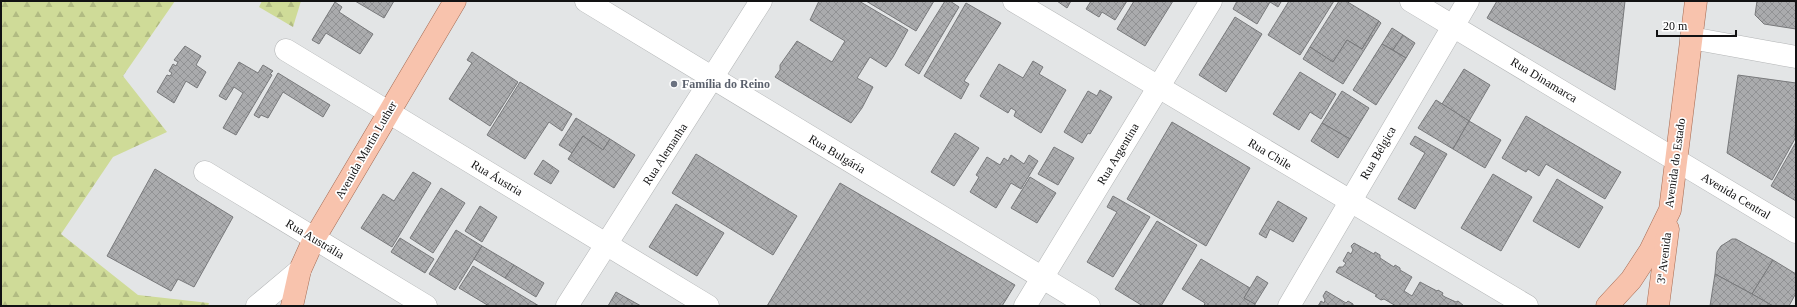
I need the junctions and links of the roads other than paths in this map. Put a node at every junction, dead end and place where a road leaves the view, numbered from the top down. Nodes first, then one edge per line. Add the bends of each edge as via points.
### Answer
1 (455, 1) edge
2 (586, 1) edge
3 (761, 1) edge
4 (1014, 1) edge
5 (1211, 1) edge
6 (1411, 1) edge
7 (1468, 1) edge
8 (1696, 1) edge
9 (1453, 26) junction
10 (1691, 38) junction
11 (286, 50) dead end
12 (1796, 57) edge
13 (712, 78) junction
14 (1159, 87) junction
15 (388, 112) junction
16 (1676, 160) junction
17 (205, 172) dead end
18 (1350, 202) junction
19 (1670, 210) junction
20 (1796, 232) edge
21 (314, 239) junction
22 (606, 244) junction
23 (300, 270) junction
24 (1042, 277) junction
25 (257, 306) edge
26 (281, 306) edge
27 (292, 306) edge
28 (426, 306) edge
29 (568, 306) edge
30 (708, 306) edge
31 (1024, 306) edge
32 (1089, 306) edge
33 (1289, 306) edge
34 (1526, 306) edge
35 (1607, 306) edge
36 (1658, 306) edge

1 - 15 main road, Avenida Martin Luther
2 - 13 street, Rua Bulgária
3 - 13 street, Rua Alemanha
4 - 14 street, Rua Chile
5 - 14 street, Rua Argentina
6 - 9 street, Rua Dinamarca
7 - 9 street, Rua Bélgica
8 - 10 main road, Avenida do Estado
9 - 16 street, Rua Dinamarca
9 - 18 street, Rua Bélgica
10 - 12 street
10 - 16 main road, Avenida do Estado
11 - 15 street, Rua Áustria
13 - 22 street, Rua Alemanha
13 - 24 street, Rua Bulgária
14 - 18 street, Rua Chile
14 - 24 street, Rua Argentina
15 - 21 main road, Avenida Martin Luther
15 - 22 street, Rua Áustria
16 - 19 main road, Avenida do Estado
16 - 20 street, Avenida Central
17 - 21 street, Rua Austrália
18 - 33 street, Rua Bélgica
18 - 34 street, Rua Chile
19 - 35 main road, Avenida do Estado via 1650,250 1630,280
19 - 36 main road, 3ª Avenida
21 - 23 main road, Avenida Martin Luther
21 - 28 street, Rua Austrália
22 - 29 street, Rua Alemanha
22 - 30 street, Rua Áustria
23 - 25 street
23 - 26 main road
23 - 27 main road, Avenida Martin Luther
24 - 31 street, Rua Argentina
24 - 32 street, Rua Bulgária

